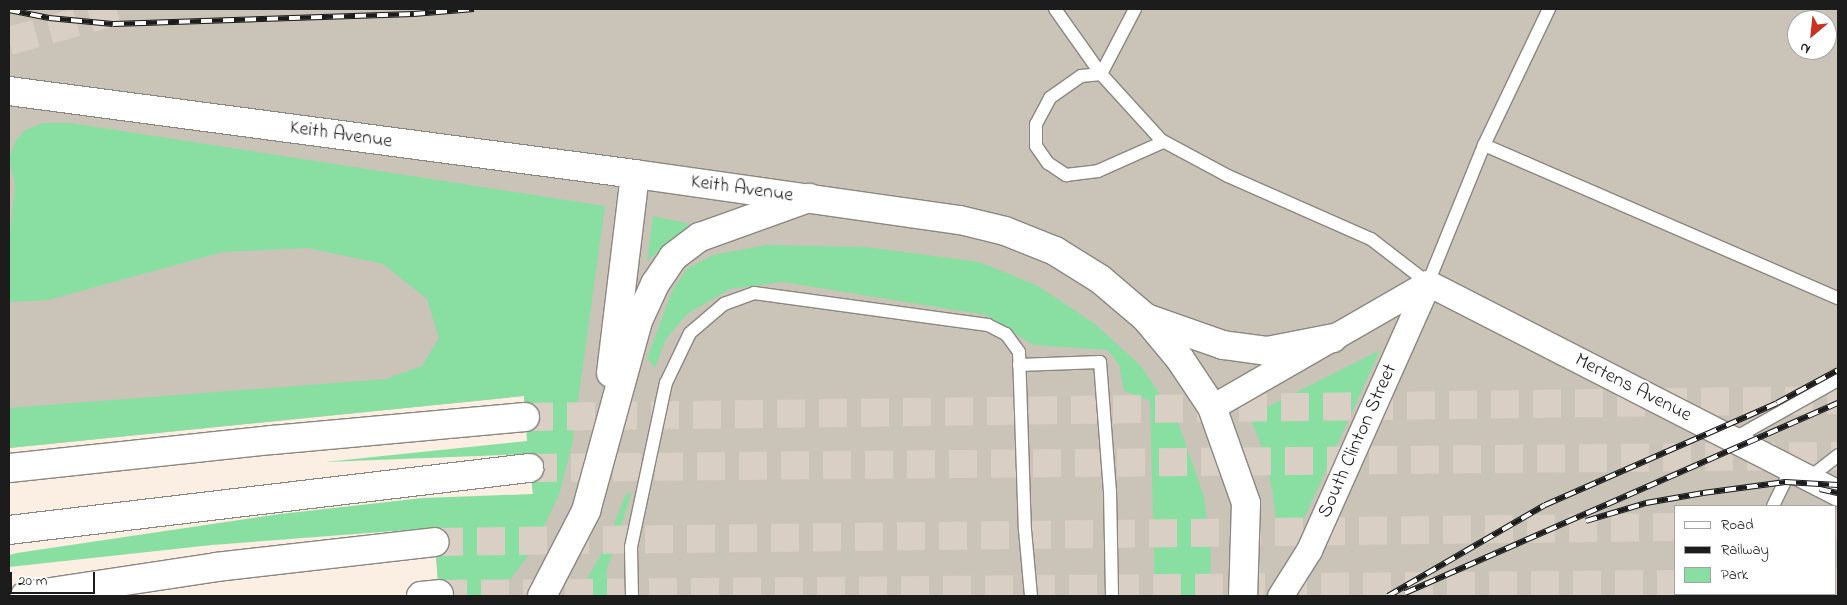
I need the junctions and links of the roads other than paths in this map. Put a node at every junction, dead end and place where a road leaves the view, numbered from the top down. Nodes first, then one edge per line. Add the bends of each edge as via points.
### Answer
1 (1055, 9) edge
2 (1135, 9) edge
3 (1549, 9) edge
4 (1101, 74) junction
5 (9, 91) edge
6 (1163, 142) junction
7 (1484, 145) junction
8 (636, 174) junction
9 (809, 198) junction
10 (1428, 282) junction
11 (1838, 298) edge
12 (1146, 318) junction
13 (1333, 338) junction
14 (1019, 365) junction
15 (1838, 380) edge
16 (1212, 407) junction
17 (525, 417) tunnel mouth
18 (1732, 439) junction
19 (1838, 455) edge
20 (601, 459) junction
21 (9, 468) edge
22 (529, 468) tunnel mouth
23 (1800, 474) junction
24 (1838, 493) edge
25 (1774, 505) edge
26 (9, 530) edge
27 (435, 542) tunnel mouth
28 (25, 596) edge
29 (542, 596) edge
30 (632, 596) edge
31 (1031, 596) edge
32 (1112, 596) edge
33 (1243, 596) edge
34 (1280, 596) edge

1 - 4 lane
2 - 4 lane
3 - 7 lane, South Clinton Street
4 - 6 lane
4 - 6 lane via 1082,76 1050,98 1036,124 1036,146 1048,163 1066,175 1098,171
5 - 8 main road, Keith Avenue
6 - 10 lane via 1228,176 1371,239
7 - 10 lane, South Clinton Street
7 - 11 lane
8 - 9 main road, Keith Avenue
8 - 20 main road
9 - 12 main road, Keith Avenue via 931,214 1005,231 1055,250 1100,279
9 - 20 main road via 700,237 673,257 655,284 638,322
10 - 13 street
10 - 18 street, Mertens Avenue
10 - 34 street, South Clinton Street via 1309,550
12 - 13 main road via 1223,345 1267,351
12 - 16 main road, Keith Avenue via 1180,359
13 - 16 street
14 - 30 lane via 1019,352 1006,334 988,325 754,293 724,304 690,333 666,383 631,547
14 - 31 lane via 1025,530
14 - 32 lane via 1100,362 1110,492
15 - 18 lane
16 - 33 main road, Keith Avenue via 1246,503
17 - 21 main road
18 - 23 street, Mertens Avenue
19 - 23 lane
20 - 29 main road via 586,511
22 - 26 main road
23 - 24 street, Mertens Avenue
23 - 25 lane
27 - 28 main road via 216,567

